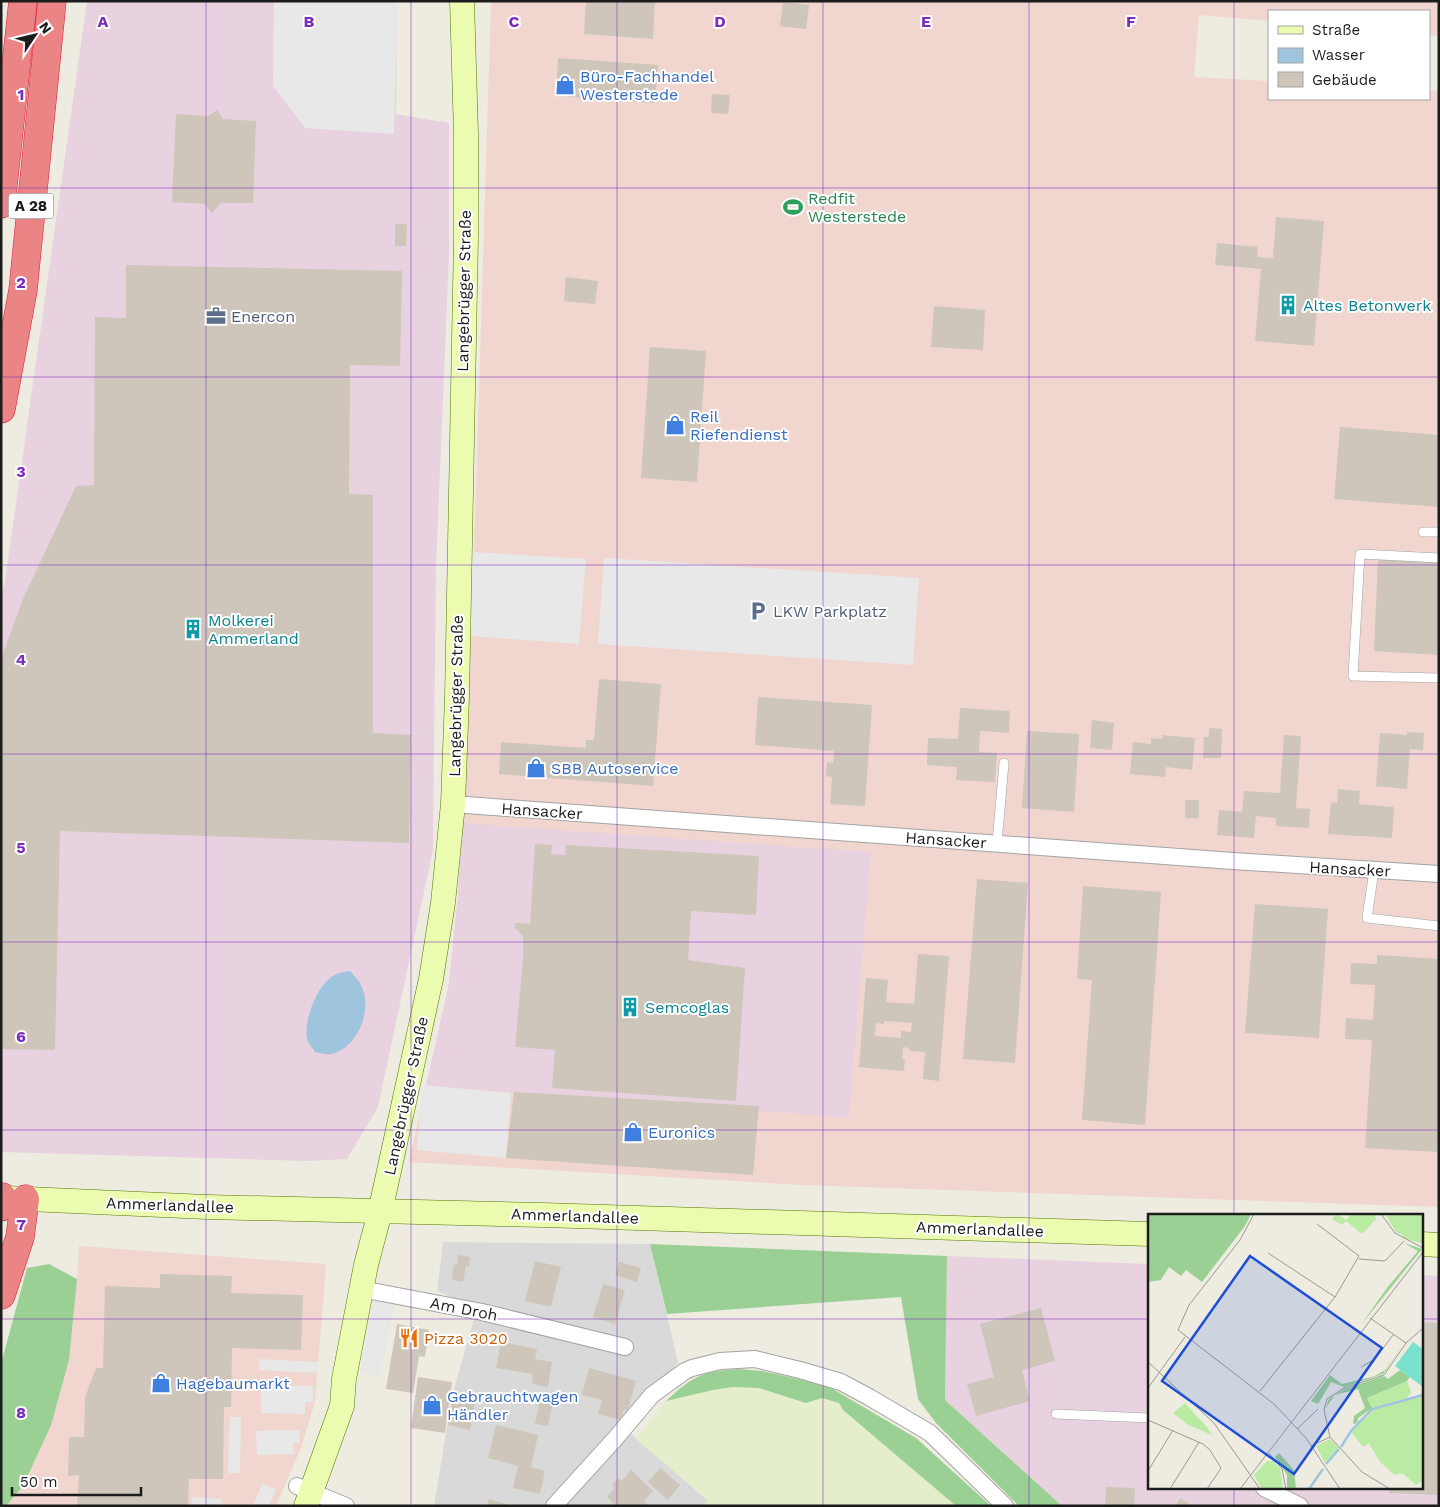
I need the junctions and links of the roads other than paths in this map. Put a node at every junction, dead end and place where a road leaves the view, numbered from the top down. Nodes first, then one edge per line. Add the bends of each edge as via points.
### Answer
1 (23, 1) edge
2 (52, 1) edge
3 (462, 1) edge
4 (1, 204) edge
5 (1, 409) edge
6 (1423, 532) dead end
7 (1439, 532) edge
8 (1439, 558) edge
9 (1439, 678) edge
10 (1004, 763) dead end
11 (453, 804) junction
12 (997, 844) junction
13 (1374, 870) junction
14 (1439, 874) edge
15 (1439, 926) edge
16 (7, 1200) edge
17 (380, 1212) junction
18 (1148, 1234) edge
19 (1422, 1244) edge
20 (1439, 1245) edge
21 (2, 1286) edge
22 (361, 1289) junction
23 (625, 1347) dead end
24 (1056, 1414) dead end
25 (1148, 1418) edge
26 (1268, 1490) edge
27 (301, 1497) edge
28 (346, 1506) edge
29 (554, 1506) edge
30 (1004, 1506) edge
31 (1300, 1506) edge

1 - 4 highway, A 28
2 - 5 highway, A 28 via 22,290
3 - 11 street, Langebrügger Straße via 466,238
6 - 7 lane
8 - 9 lane via 1360,554 1353,676
10 - 12 lane
11 - 12 street, Hansacker
11 - 17 street, Langebrügger Straße via 431,979
12 - 13 street, Hansacker
13 - 14 street, Hansacker
13 - 15 lane via 1368,918
16 - 17 street, Ammerlandallee
16 - 21 highway via 20,1237
17 - 18 street, Ammerlandallee
17 - 22 street, Langebrügger Straße
19 - 20 street
22 - 23 street, Am Droh via 482,1312
22 - 27 street, Langebrügger Straße via 344,1379 331,1402
24 - 25 lane
26 - 31 street
27 - 28 street
29 - 30 street via 652,1395 692,1368 720,1361 755,1359 841,1382 869,1396 930,1433

